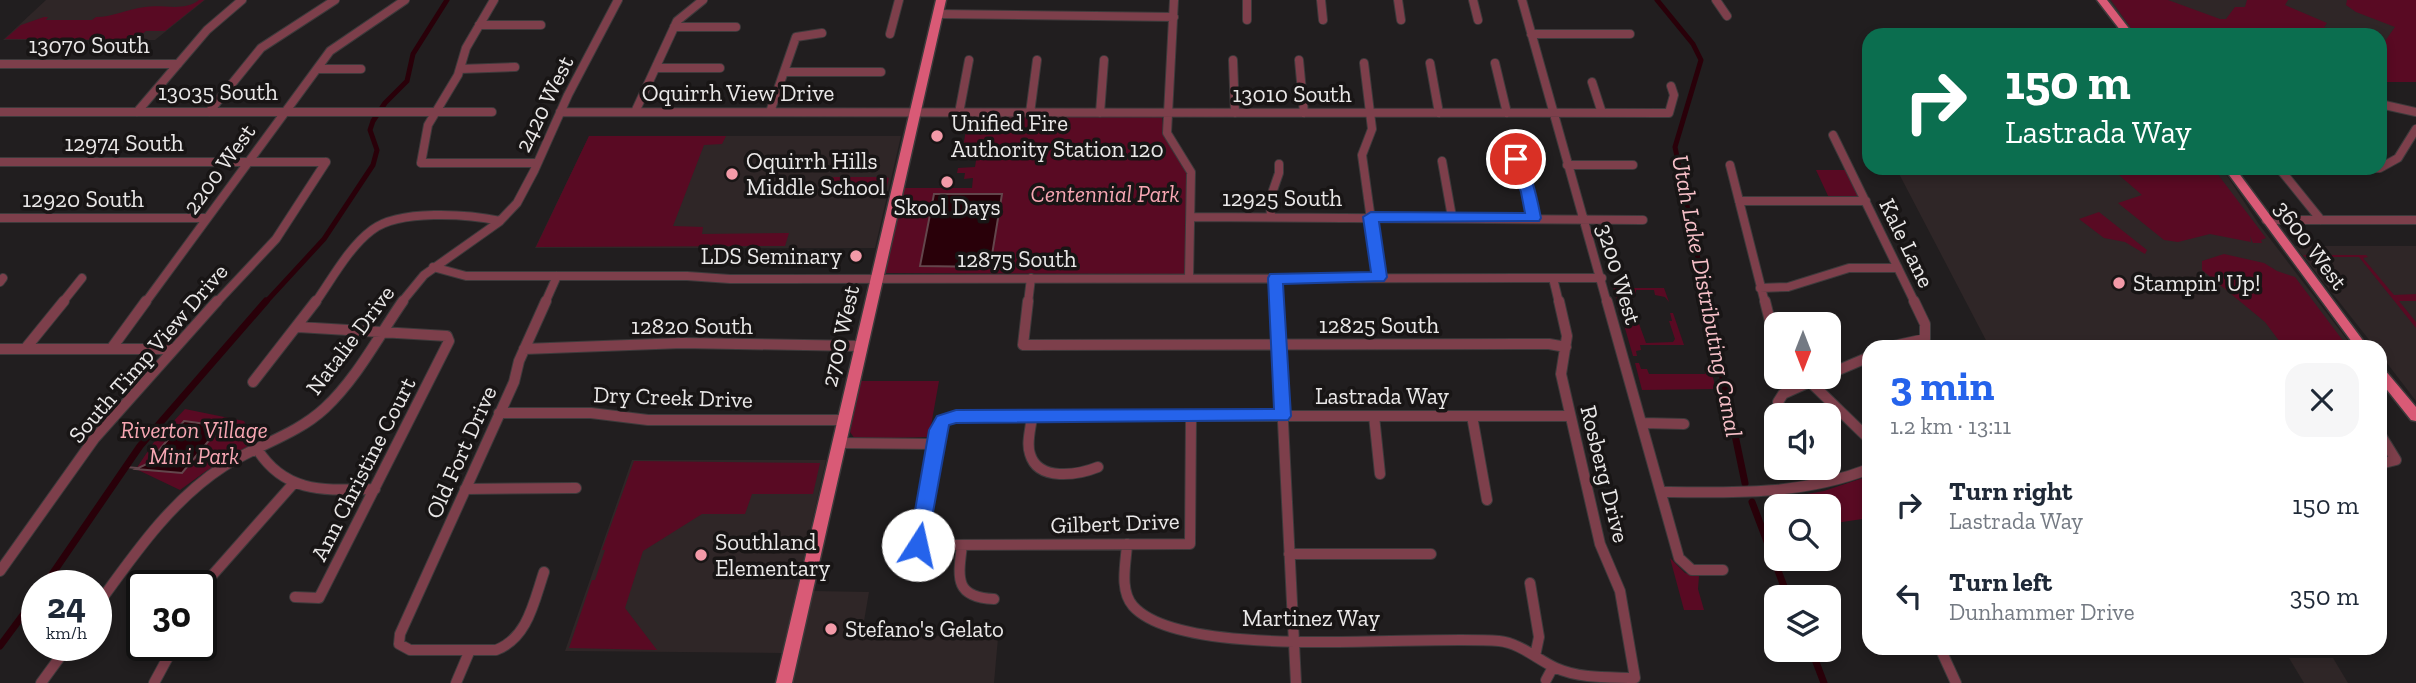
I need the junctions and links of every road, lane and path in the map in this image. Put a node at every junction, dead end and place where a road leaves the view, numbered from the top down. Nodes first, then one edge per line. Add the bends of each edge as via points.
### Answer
1 (242, 0) edge
2 (335, 0) edge
3 (405, 0) edge
4 (494, 0) edge
5 (618, 0) edge
6 (703, 0) edge
7 (899, 0) edge
8 (941, 0) edge
9 (1174, 0) edge
10 (1247, 0) edge
11 (1321, 0) edge
12 (1398, 0) edge
13 (1474, 0) edge
14 (1522, 0) edge
15 (1716, 0) edge
16 (2102, 0) edge
17 (938, 14) junction
18 (1727, 16) dead end
19 (1174, 17) junction
20 (1247, 20) dead end
21 (1323, 20) dead end
22 (1401, 20) dead end
23 (1478, 20) dead end
24 (370, 24) junction
25 (479, 25) junction
26 (541, 25) dead end
27 (674, 27) junction
28 (736, 27) dead end
29 (2124, 28) edge
30 (381, 30) dead end
31 (822, 33) dead end
32 (890, 34) dead end
33 (1531, 34) junction
34 (1629, 34) dead end
35 (970, 60) dead end
36 (1037, 60) dead end
37 (1104, 60) dead end
38 (1233, 60) dead end
39 (1299, 60) dead end
40 (1364, 63) dead end
41 (1430, 63) dead end
42 (1495, 63) dead end
43 (0, 64) edge
44 (178, 64) junction
45 (515, 67) dead end
46 (656, 68) junction
47 (720, 68) dead end
48 (317, 69) junction
49 (361, 69) dead end
50 (460, 69) junction
51 (783, 72) junction
52 (881, 72) dead end
53 (1592, 82) dead end
54 (1671, 86) dead end
55 (2387, 106) edge
56 (209, 111) junction
57 (285, 111) junction
58 (375, 111) joint
59 (385, 111) joint
60 (0, 112) edge
61 (137, 112) junction
62 (436, 112) junction
63 (492, 112) dead end
64 (560, 112) junction
65 (635, 112) junction
66 (770, 112) junction
67 (915, 112) junction
68 (1168, 112) junction
69 (1553, 112) junction
70 (2416, 112) edge
71 (959, 113) junction
72 (1030, 113) junction
73 (1100, 113) junction
74 (1235, 113) junction
75 (1304, 113) junction
76 (1371, 113) junction
77 (1439, 113) junction
78 (1507, 113) junction
79 (1602, 113) junction
80 (2416, 129) edge
81 (1833, 135) dead end
82 (1516, 159) dead end
83 (1442, 161) dead end
84 (0, 162) edge
85 (248, 162) junction
86 (326, 162) joint
87 (421, 163) joint
88 (537, 163) junction
89 (1279, 164) dead end
90 (1567, 165) junction
91 (1633, 165) dead end
92 (1730, 165) dead end
93 (2387, 167) edge
94 (2234, 175) edge
95 (2285, 175) edge
96 (1739, 201) junction
97 (1866, 201) junction
98 (1191, 217) junction
99 (1271, 217) junction
100 (1371, 217) junction
101 (1452, 217) junction
102 (0, 218) edge
103 (207, 218) junction
104 (1533, 218) junction
105 (2321, 219) junction
106 (1582, 220) junction
107 (1643, 220) dead end
108 (2266, 220) junction
109 (2416, 220) edge
110 (500, 221) junction
111 (433, 267) junction
112 (1898, 268) junction
113 (557, 276) junction
114 (1379, 277) junction
115 (82, 278) dead end
116 (1031, 278) junction
117 (1189, 278) junction
118 (1276, 278) junction
119 (1553, 278) junction
120 (1602, 278) junction
121 (877, 279) junction
122 (1760, 288) junction
123 (1767, 312) edge
124 (298, 327) junction
125 (382, 333) junction
126 (1921, 340) edge
127 (2356, 340) edge
128 (1279, 344) junction
129 (861, 346) junction
130 (1566, 347) junction
131 (0, 349) edge
132 (25, 349) junction
133 (111, 349) junction
134 (172, 349) junction
135 (524, 349) junction
136 (1862, 360) edge
137 (1841, 369) edge
138 (2387, 381) edge
139 (253, 382) dead end
140 (1791, 389) edge
141 (1816, 389) edge
142 (1778, 402) dead end
143 (499, 413) junction
144 (1570, 415) junction
145 (1032, 416) junction
146 (1191, 416) junction
147 (1282, 416) junction
148 (1374, 416) junction
149 (1472, 416) junction
150 (2416, 416) edge
151 (844, 420) junction
152 (1643, 423) junction
153 (1684, 424) dead end
154 (1862, 432) edge
155 (839, 443) junction
156 (935, 444) junction
157 (2387, 445) edge
158 (257, 449) junction
159 (2387, 463) edge
160 (1098, 467) dead end
161 (1862, 471) edge
162 (1380, 474) dead end
163 (293, 484) junction
164 (576, 488) dead end
165 (375, 489) junction
166 (466, 489) junction
167 (1661, 492) junction
168 (1487, 500) dead end
169 (1127, 544) junction
170 (962, 545) junction
171 (1289, 554) junction
172 (1431, 554) dead end
173 (217, 570) edge
174 (1723, 570) dead end
175 (0, 571) edge
176 (544, 572) dead end
177 (1530, 583) dead end
178 (112, 585) edge
179 (295, 597) dead end
180 (994, 599) dead end
181 (1293, 640) junction
182 (470, 650) junction
183 (1943, 655) edge
184 (1535, 656) junction
185 (57, 661) edge
186 (165, 661) edge
187 (1553, 667) junction
188 (1635, 678) joint
189 (1546, 680) dead end
190 (41, 683) edge
191 (153, 683) edge
192 (456, 683) edge
193 (784, 683) edge
194 (1296, 683) edge
195 (1955, 683) edge

1 - 44 street via 207,30
2 - 56 street via 261,48
3 - 24 street, 2200 West
4 - 25 street
5 - 64 street, 2420 West
6 - 27 street
7 - 32 street
8 - 17 main road, 2700 West
9 - 19 street
10 - 20 street
11 - 21 street
12 - 22 street
13 - 23 street
14 - 33 street, 3200 West
15 - 18 street
16 - 29 main road
17 - 19 street
17 - 67 main road, 2700 West
19 - 68 street
24 - 30 street
24 - 48 street, 2200 West via 339,43
25 - 26 street
25 - 50 street via 463,53
27 - 28 street
27 - 46 street
31 - 51 street via 803,33 795,39
33 - 34 street
33 - 69 street, 3200 West
35 - 71 street
36 - 72 street
37 - 73 street
38 - 74 street
39 - 75 street
40 - 76 street
41 - 77 street
42 - 78 street
43 - 44 street, 13070 South
44 - 61 street
45 - 50 street
46 - 47 street
46 - 65 street
48 - 49 street
48 - 57 street, 2200 West
50 - 62 street
51 - 52 street
51 - 66 street
53 - 79 street
54 - 79 street, 13010 South via 1674,95 1669,113
55 - 70 street
56 - 57 street, 13035 South
56 - 61 street, 13035 South
57 - 58 street, 13035 South
57 - 85 street, 2200 West
58 - 59 street, 13035 South
59 - 62 street, 13035 South
60 - 61 street, 13035 South
62 - 63 street, 13035 South
62 - 87 street via 427,128
64 - 65 street, Oquirrh View Drive
64 - 88 street, 2420 West
65 - 66 street, Oquirrh View Drive
66 - 67 street, Oquirrh View Drive
67 - 71 street, 13010 South
67 - 121 main road, 2700 West
68 - 73 street, 13010 South
68 - 74 street, 13010 South
68 - 98 street via 1167,133 1189,164
69 - 78 street, 13010 South
69 - 79 street, 13010 South
69 - 90 street, 3200 West
71 - 72 street, 13010 South
72 - 73 street, 13010 South
74 - 75 street, 13010 South
75 - 76 street, 13010 South
76 - 77 street, 13010 South
76 - 100 street via 1372,129 1362,155
77 - 78 street, 13010 South
80 - 93 street via 2401,157
81 - 97 street, Kale Lane
82 - 104 street
83 - 101 street
84 - 85 street, 12974 South
85 - 86 street, 12974 South
85 - 103 street, 2200 West
86 - 134 street, South Timp View Drive via 276,239
87 - 88 street
88 - 110 street, 2420 West via 516,203
89 - 99 street via 1270,199
90 - 91 street
90 - 106 street, 3200 West
92 - 96 street
94 - 108 main road, 3600 West
95 - 105 street
96 - 97 street
96 - 122 street
97 - 112 street, Kale Lane
98 - 99 street, 12925 South
98 - 117 street
99 - 100 street, 12925 South
100 - 101 street, 12925 South
100 - 114 street
101 - 104 street, 12925 South
102 - 103 street, 12920 South
103 - 133 street, 2200 West
104 - 106 street, 12925 South
105 - 108 street
105 - 109 street
106 - 107 street, 12925 South
106 - 120 street, 3200 West
108 - 127 main road, 3600 West
110 - 111 street, Natalie Drive
110 - 124 street via 386,220 368,232
111 - 113 street, 12875 South via 460,276
111 - 125 street, Natalie Drive
112 - 122 street via 1849,268 1788,287
112 - 126 street, Kale Lane via 1926,324 1926,339
113 - 121 street, 12875 South
113 - 135 street, Old Fort Drive
114 - 118 street, 12875 South
114 - 119 street, 12875 South
115 - 132 street
116 - 117 street, 12875 South
116 - 121 street, 12875 South
116 - 128 street, 12825 South via 1023,345
117 - 118 street, 12875 South
118 - 128 street
119 - 120 street, 12875 South
119 - 130 street, Rosberg Drive
120 - 152 street, 3200 West
121 - 129 main road, 2700 West
122 - 123 street
124 - 125 street
124 - 139 street
125 - 158 street, Natalie Drive via 321,412
125 - 165 street, Ann Christine Court via 447,337 448,344
128 - 130 street, 12825 South
128 - 147 street
129 - 135 street, 12820 South via 682,343
129 - 151 main road, 2700 West
130 - 144 street, Rosberg Drive via 1561,374
131 - 132 street
132 - 133 street
133 - 134 street
134 - 175 street, South Timp View Drive via 94,439
135 - 143 street, Old Fort Drive
136 - 137 street
138 - 150 main road
140 - 142 street
141 - 154 street
143 - 151 street, Dry Creek Drive via 591,413 648,420
143 - 166 street, Old Fort Drive
144 - 149 street, Lastrada Way
144 - 188 street, Rosberg Drive via 1600,544 1620,591
145 - 146 street, Lastrada Way
145 - 156 street, Lastrada Way via 956,416 943,421
145 - 160 street via 1029,453 1035,465 1058,473
146 - 147 street, Lastrada Way
146 - 169 street, Gilbert Drive via 1190,544
147 - 148 street, Lastrada Way
147 - 171 street
148 - 149 street, Lastrada Way
148 - 162 street
149 - 168 street
151 - 155 main road, 2700 West
152 - 153 street
152 - 167 street, 3200 West
155 - 156 street
155 - 193 main road, 2700 West
156 - 170 street, Gilbert Drive via 918,545
157 - 159 street via 2396,460
158 - 163 street via 270,470
158 - 178 street, Natalie Drive via 187,494 157,525
161 - 167 street via 1794,490
163 - 165 street
163 - 173 street
164 - 166 street
165 - 179 street, Ann Christine Court via 319,598
166 - 182 street, Old Fort Drive via 399,644 410,650
167 - 174 street, 3200 West via 1679,558 1692,570
169 - 170 street, Gilbert Drive
169 - 181 street, Martinez Way via 1126,592 1131,606 1144,618 1228,639
170 - 180 street via 962,588 976,598
171 - 172 street
171 - 181 street
176 - 182 street via 520,635 508,647
177 - 184 street via 1539,637
181 - 184 street, Martinez Way via 1492,639
181 - 194 street
182 - 192 street
183 - 195 street
184 - 187 street, Martinez Way
185 - 190 street
186 - 191 street
187 - 188 street, Martinez Way via 1585,677
187 - 189 street

